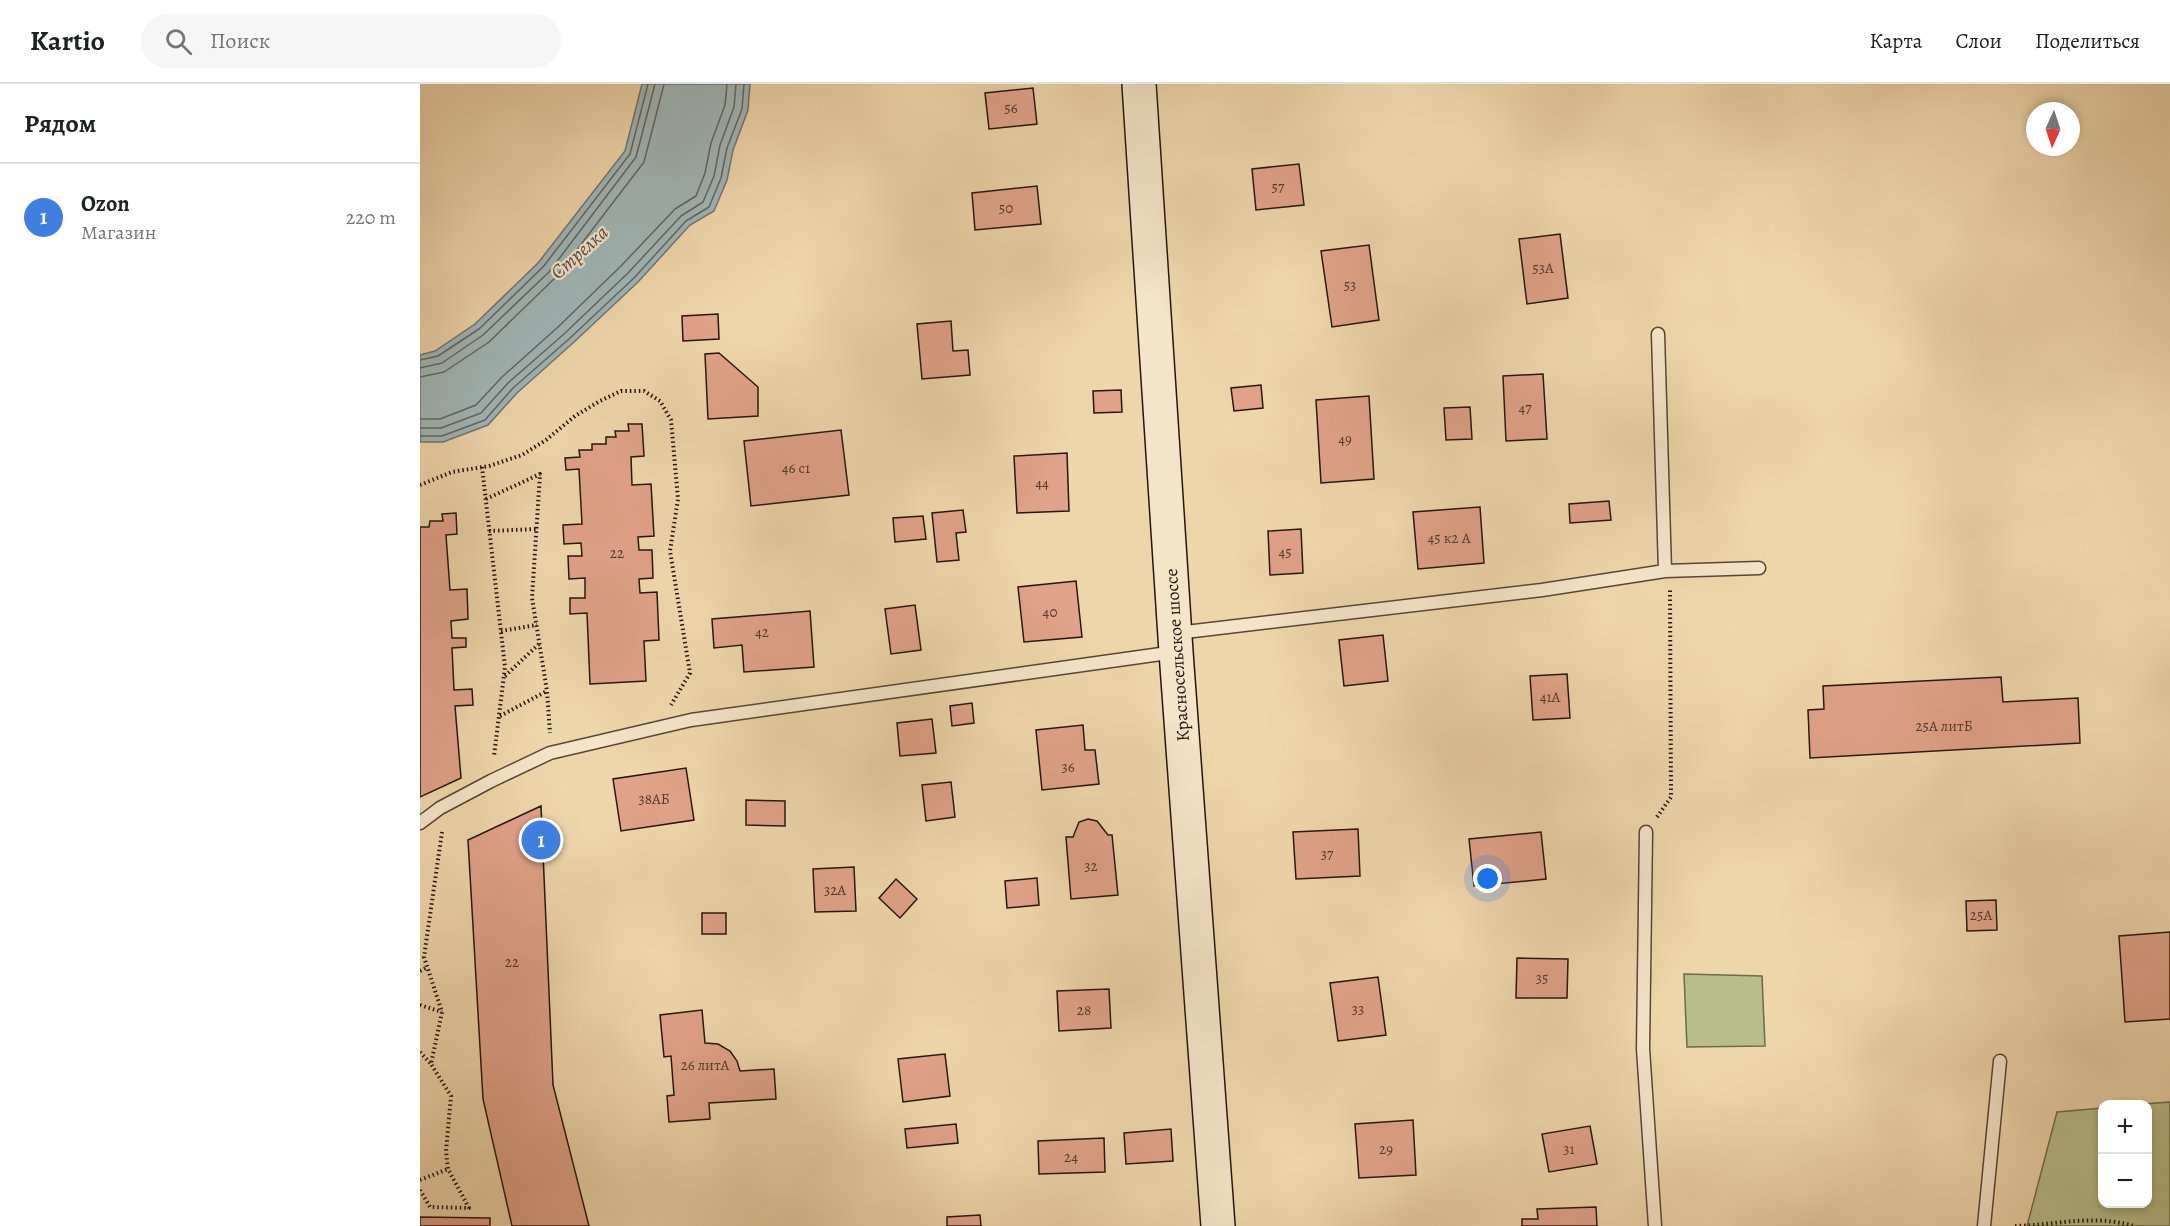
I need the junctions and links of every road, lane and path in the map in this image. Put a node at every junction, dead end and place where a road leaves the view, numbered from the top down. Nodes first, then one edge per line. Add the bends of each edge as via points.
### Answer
1 (1139, 84) edge
2 (1658, 334) dead end
3 (482, 467) junction
4 (420, 485) edge
5 (486, 499) junction
6 (537, 529) junction
7 (489, 531) junction
8 (1758, 568) dead end
9 (1665, 571) junction
10 (537, 625) junction
11 (501, 631) junction
12 (1176, 643) junction
13 (540, 644) junction
14 (504, 677) junction
15 (548, 691) junction
16 (500, 716) junction
17 (666, 725) junction
18 (550, 753) junction
19 (491, 781) junction
20 (440, 808) junction
21 (420, 823) edge
22 (1646, 832) joint
23 (422, 957) edge
24 (426, 968) junction
25 (420, 971) edge
26 (420, 1005) edge
27 (442, 1012) junction
28 (420, 1052) edge
29 (2000, 1061) dead end
30 (431, 1064) junction
31 (447, 1168) junction
32 (420, 1180) edge
33 (420, 1190) edge
34 (1218, 1226) edge
35 (1655, 1226) edge
36 (1984, 1226) edge
37 (2014, 1226) edge
38 (2134, 1226) edge

1 - 12 main road, Красносельское шоссе
2 - 9 lane
3 - 4 path via 452,472
3 - 5 path
3 - 17 path via 522,455 575,416 621,391 644,392 660,401 671,420 678,499 670,551 690,673 672,703
5 - 6 path via 540,474
5 - 7 path
6 - 7 path
6 - 10 path via 532,598
7 - 11 path
8 - 9 lane
9 - 12 lane
9 - 22 path via 1670,590 1671,797
10 - 11 path
10 - 13 path
11 - 14 path
12 - 17 lane
12 - 34 main road, Красносельское шоссе
13 - 14 path
13 - 15 path
14 - 16 path
15 - 16 path
15 - 18 path
16 - 19 path
17 - 18 lane
18 - 19 lane
19 - 20 lane
20 - 21 lane
20 - 23 path via 443,823
22 - 35 lane via 1643,1048
23 - 24 path
24 - 25 path
24 - 27 path
26 - 27 path
27 - 30 path
28 - 30 path
29 - 36 lane
30 - 31 path via 451,1096
31 - 32 path
31 - 33 path via 469,1208 430,1207
37 - 38 path via 2074,1220 2117,1221

